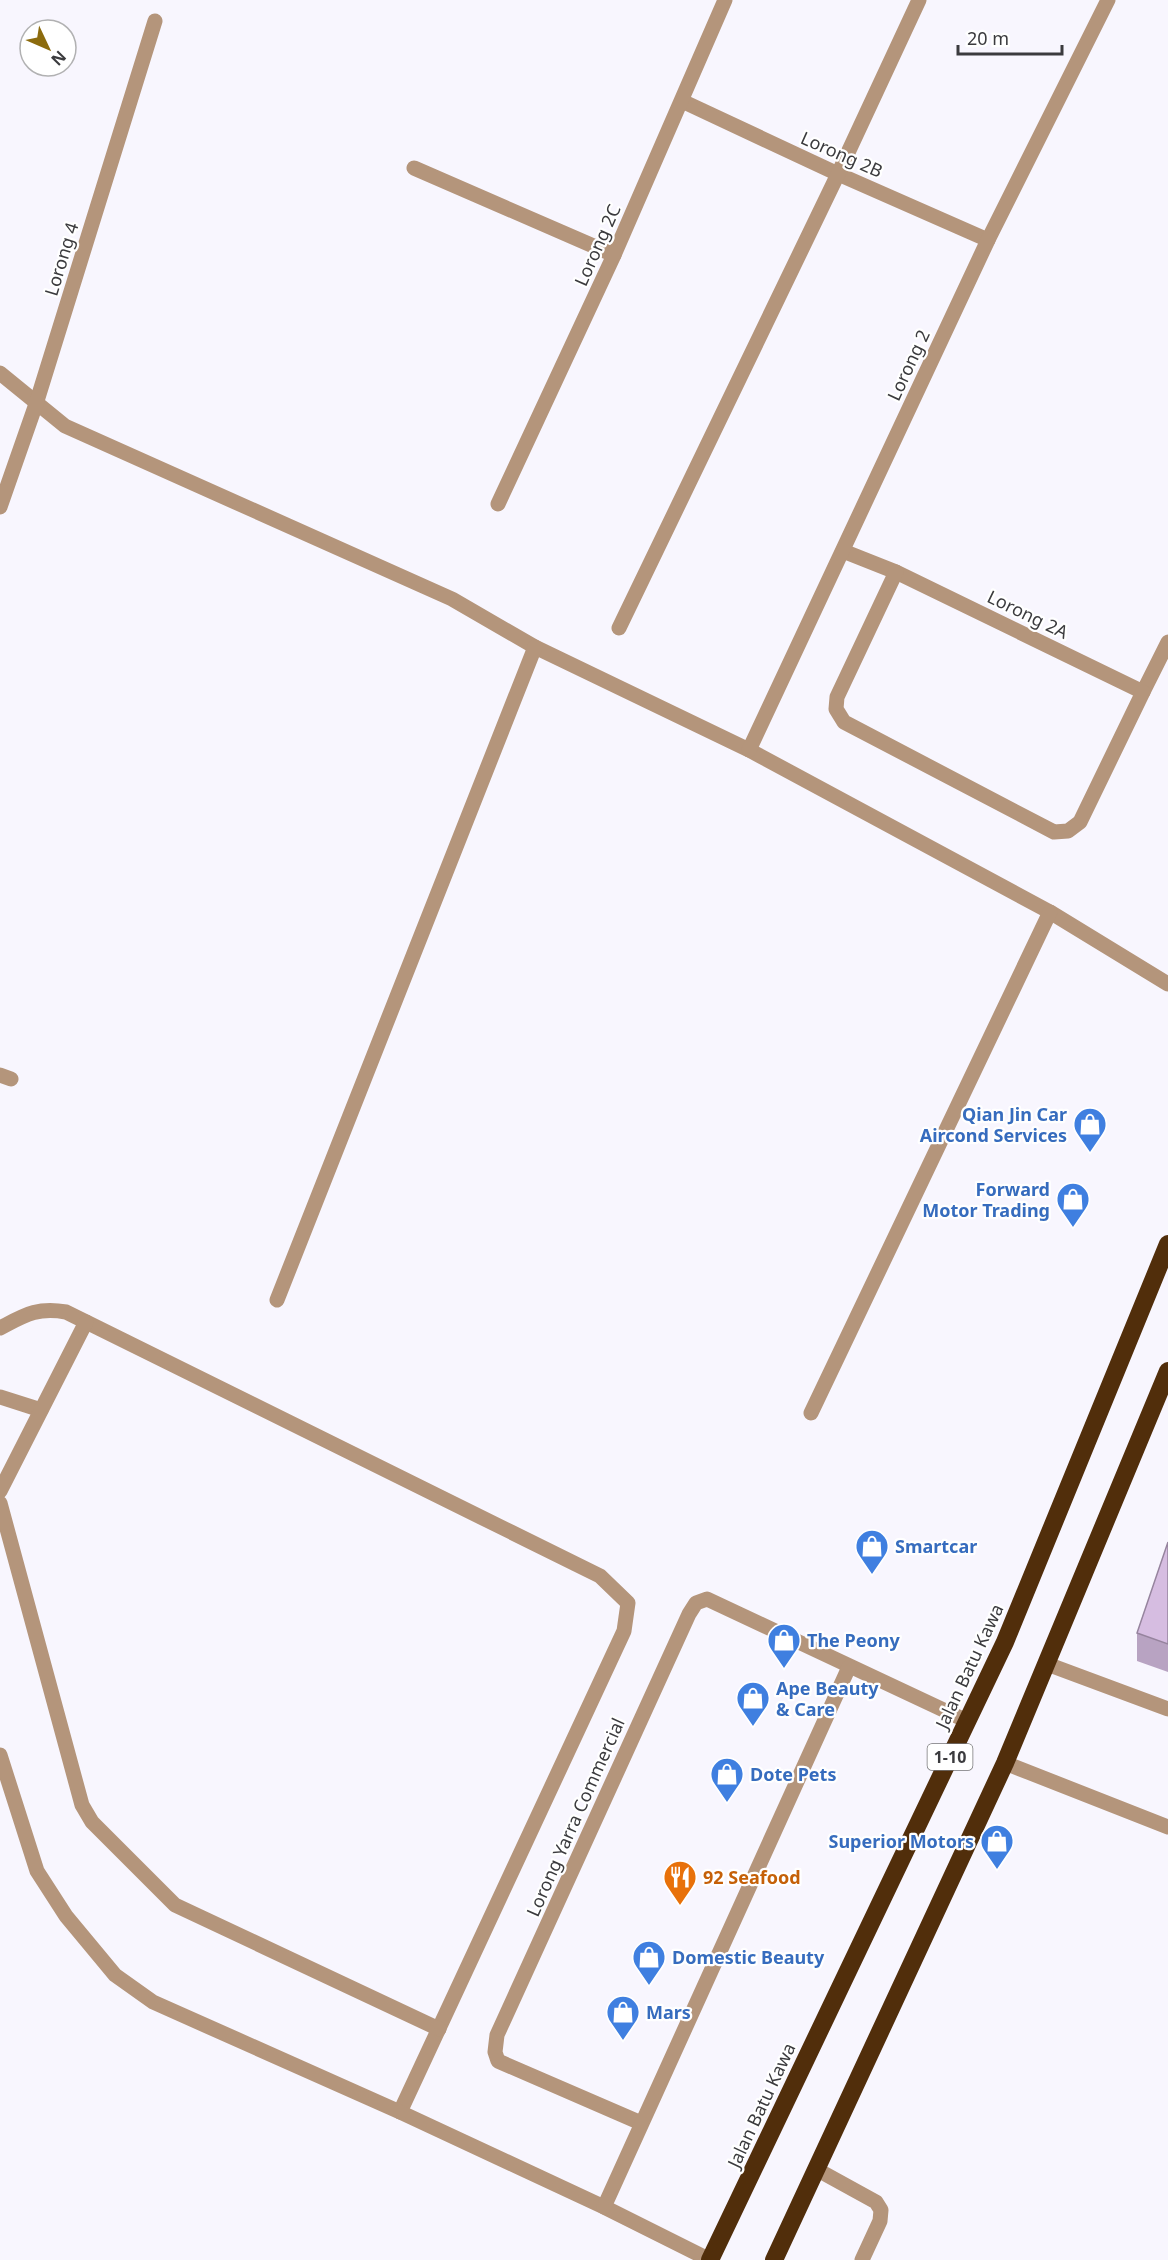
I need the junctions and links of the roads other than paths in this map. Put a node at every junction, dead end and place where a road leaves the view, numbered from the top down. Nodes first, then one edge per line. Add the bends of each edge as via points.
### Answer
1 (725, 0) edge
2 (919, 0) edge
3 (1108, 0) edge
4 (155, 21) dead end
5 (682, 100) junction
6 (414, 168) dead end
7 (838, 174) junction
8 (988, 240) junction
9 (614, 255) junction
10 (0, 374) edge
11 (36, 404) junction
12 (498, 504) dead end
13 (0, 507) edge
14 (843, 551) junction
15 (896, 572) junction
16 (619, 628) dead end
17 (1168, 642) edge
18 (535, 647) junction
19 (1143, 692) junction
20 (749, 750) junction
21 (1050, 912) junction
22 (1168, 984) edge
23 (1168, 1244) edge
24 (277, 1300) dead end
25 (86, 1322) junction
26 (0, 1328) edge
27 (1168, 1371) edge
28 (0, 1397) edge
29 (41, 1410) junction
30 (811, 1413) dead end
31 (0, 1491) edge
32 (0, 1503) edge
33 (1047, 1664) junction
34 (849, 1667) junction
35 (1168, 1709) edge
36 (967, 1721) junction
37 (0, 1755) edge
38 (1005, 1763) junction
39 (1168, 1827) edge
40 (439, 2029) junction
41 (400, 2112) junction
42 (641, 2123) junction
43 (816, 2169) junction
44 (604, 2207) junction
45 (710, 2260) edge
46 (774, 2260) edge
47 (862, 2260) edge

1 - 5 street, Lorong 2C
2 - 7 street
3 - 8 street, Lorong 2
4 - 11 street, Lorong 4
5 - 7 street, Lorong 2B
5 - 9 street, Lorong 2C
6 - 9 street
7 - 8 street, Lorong 2B
7 - 16 street
8 - 14 street, Lorong 2
9 - 12 street, Lorong 2C
10 - 11 street
11 - 13 street, Lorong 4
11 - 18 street via 65,426 452,599
14 - 15 street, Lorong 2A
14 - 20 street, Lorong 2
15 - 19 street, Lorong 2A
15 - 19 street via 837,697 836,709 844,722 1054,832 1068,831 1080,822
17 - 19 street
18 - 20 street
18 - 24 street
20 - 21 street
21 - 22 street
21 - 30 street
23 - 36 highway, Jalan Batu Kawa / 1-10 via 1005,1642
25 - 26 street via 48,1309 28,1313
25 - 29 street
25 - 40 street via 600,1576 628,1603 624,1631
27 - 33 highway, 1-10
28 - 29 street
29 - 31 street
32 - 40 street via 82,1805 92,1822 175,1905
33 - 35 street
33 - 38 highway, 1-10
34 - 36 street
34 - 42 street
34 - 42 street, Lorong Yarra Commercial via 707,1599 696,1603 497,2035 498,2061
36 - 45 highway, Jalan Batu Kawa / 1-10
37 - 41 street via 37,1870 66,1916 115,1975 153,2002
38 - 39 street
38 - 43 highway, 1-10
40 - 41 street
41 - 44 street
42 - 44 street
43 - 46 highway, 1-10
43 - 47 street via 876,2202 881,2210
44 - 45 street

